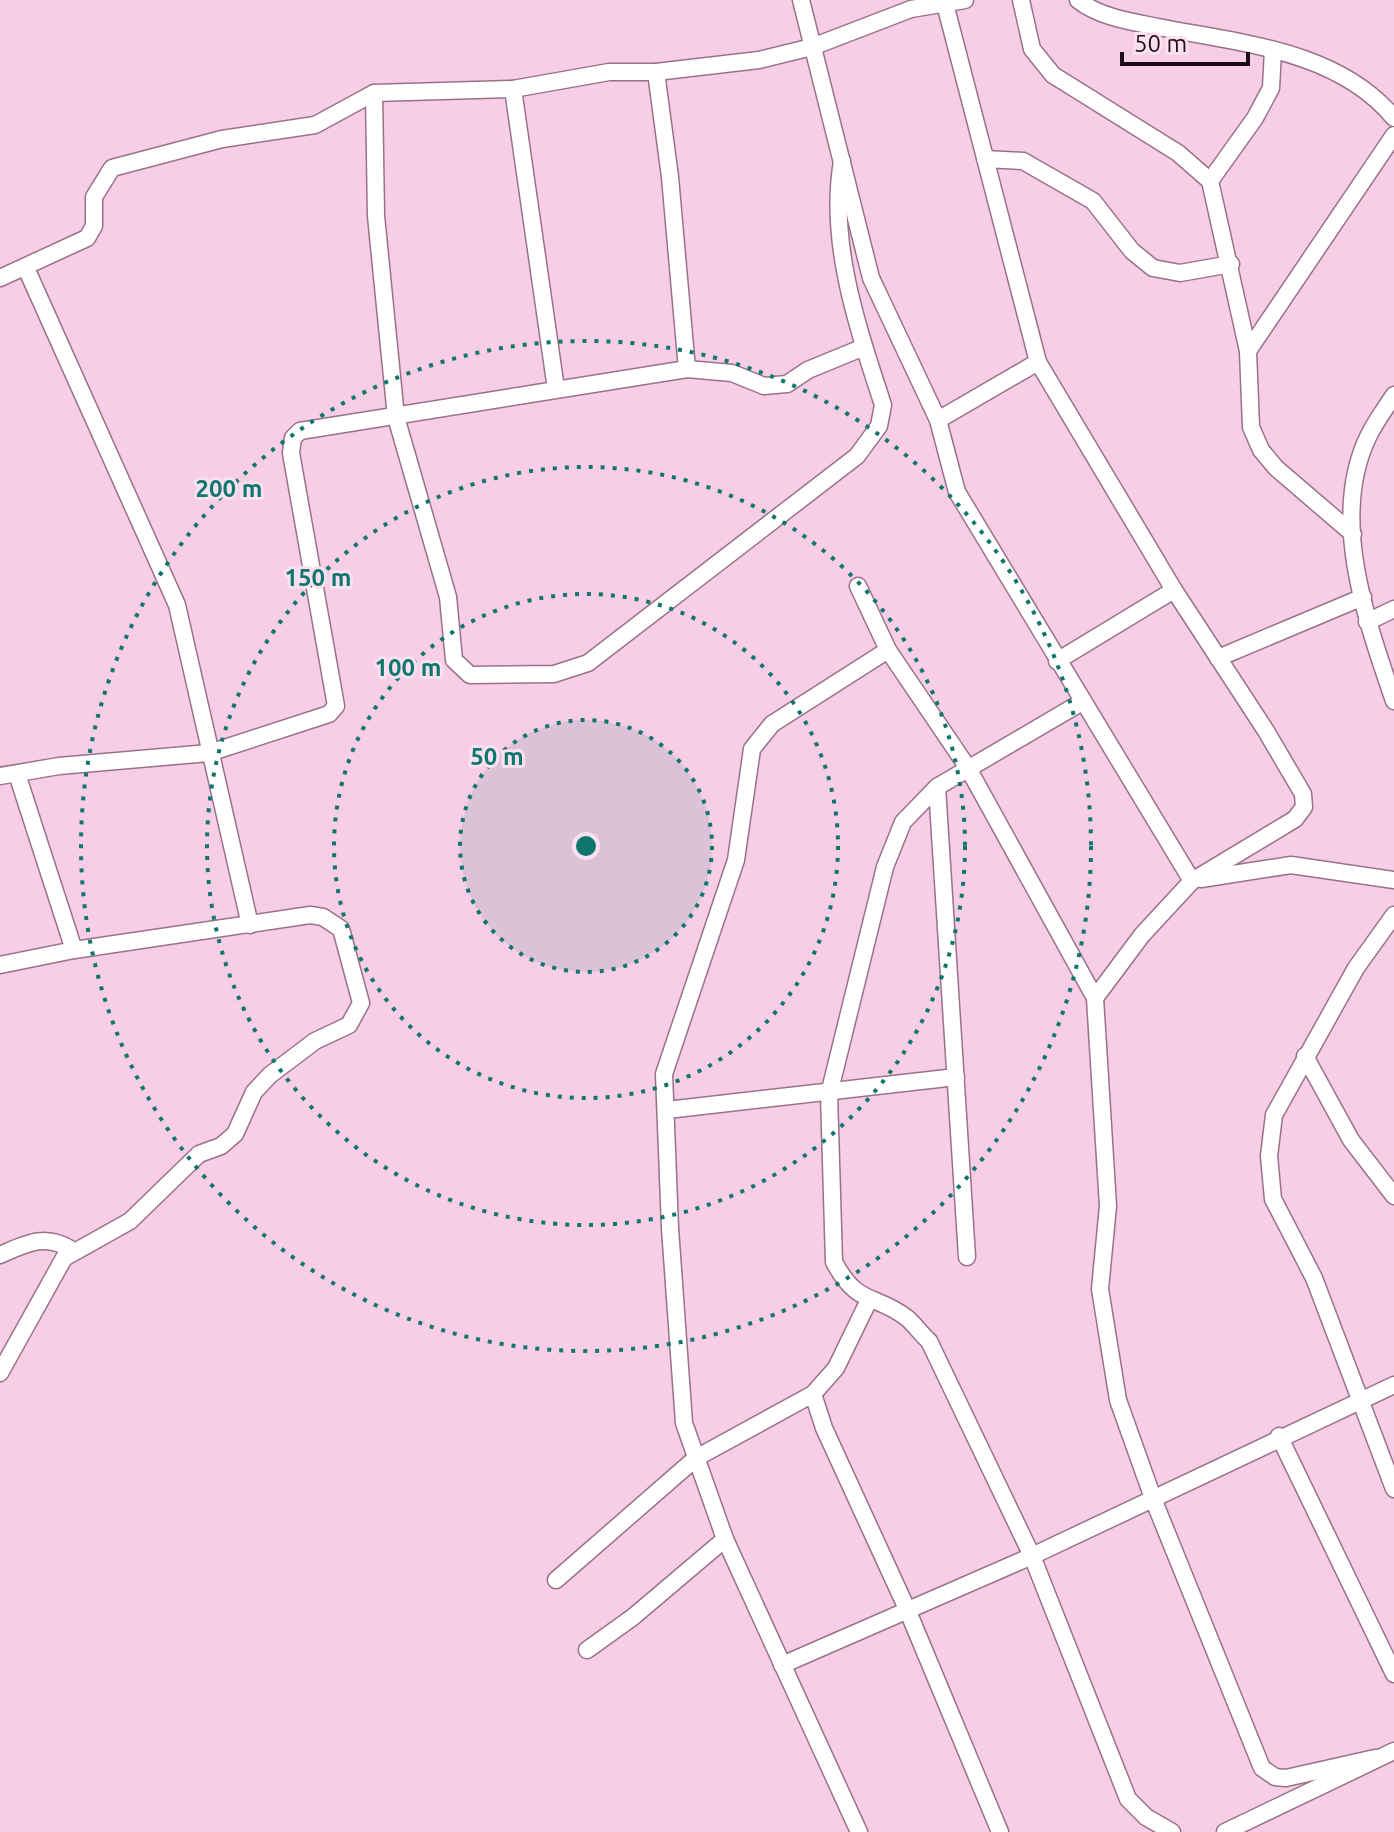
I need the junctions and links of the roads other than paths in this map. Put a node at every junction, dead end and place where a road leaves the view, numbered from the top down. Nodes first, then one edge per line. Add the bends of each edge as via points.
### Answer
1 (801, 0) edge
2 (965, 0) edge
3 (1021, 0) edge
4 (1078, 0) edge
5 (945, 2) edge
6 (812, 47) junction
7 (1273, 50) junction
8 (656, 72) junction
9 (513, 89) junction
10 (374, 93) junction
11 (1394, 118) edge
12 (1394, 135) edge
13 (985, 159) junction
14 (842, 161) junction
15 (1210, 181) junction
16 (1231, 264) junction
17 (26, 268) junction
18 (0, 278) edge
19 (864, 347) junction
20 (1248, 351) junction
21 (1038, 362) junction
22 (687, 369) junction
23 (556, 389) junction
24 (1394, 395) edge
25 (396, 417) junction
26 (938, 420) junction
27 (1353, 534) junction
28 (858, 586) dead end
29 (1174, 590) junction
30 (1363, 597) junction
31 (1394, 609) edge
32 (1367, 622) junction
33 (888, 650) junction
34 (1218, 658) junction
35 (1057, 661) junction
36 (1394, 701) edge
37 (1082, 702) junction
38 (209, 753) junction
39 (968, 768) junction
40 (17, 774) junction
41 (0, 776) edge
42 (937, 787) junction
43 (1394, 880) edge
44 (1192, 881) junction
45 (1394, 915) edge
46 (250, 925) junction
47 (74, 950) junction
48 (0, 965) edge
49 (1095, 998) junction
50 (1305, 1056) junction
51 (956, 1077) junction
52 (829, 1094) junction
53 (667, 1110) junction
54 (1394, 1196) edge
55 (72, 1250) junction
56 (0, 1255) edge
57 (967, 1257) dead end
58 (869, 1300) junction
59 (0, 1373) edge
60 (1394, 1385) edge
61 (813, 1394) junction
62 (1363, 1402) junction
63 (1279, 1436) junction
64 (696, 1458) junction
65 (1394, 1489) edge
66 (1154, 1501) junction
67 (725, 1539) junction
68 (1032, 1556) junction
69 (556, 1580) dead end
70 (907, 1609) junction
71 (587, 1650) dead end
72 (782, 1665) junction
73 (1394, 1674) edge
74 (1394, 1751) edge
75 (1375, 1758) junction
76 (859, 1832) edge
77 (1000, 1832) edge
78 (1172, 1832) edge
79 (1225, 1832) edge

1 - 6 street
2 - 5 street
3 - 15 street via 1032,49 1053,75 1178,153
4 - 7 street via 1132,22
5 - 6 street via 911,9
5 - 13 street
6 - 8 street via 759,60
6 - 14 street
7 - 11 street via 1337,71
7 - 15 street via 1271,88
8 - 9 street via 609,72
8 - 22 street
9 - 10 street
9 - 23 street
10 - 17 street via 315,125 222,139 112,168 94,197 94,226 87,238
10 - 25 street via 376,216
12 - 20 street
13 - 16 street via 1023,161 1093,201 1132,251 1153,268 1180,273
13 - 21 street
14 - 19 street via 835,200
14 - 26 street via 871,278
15 - 16 street
16 - 20 street
17 - 18 street
17 - 38 street via 177,605
19 - 22 street via 787,384 764,386 732,373
19 - 25 street via 883,405 879,426 857,456 588,663 554,674 470,675 454,660 448,597
20 - 27 street via 1247,408 1261,450
21 - 26 street
21 - 29 street
22 - 23 street
23 - 25 street
24 - 27 street via 1367,438 1354,483
25 - 38 street via 312,428 293,438 291,453 336,706 329,714
26 - 35 street via 957,492
27 - 30 street
28 - 33 street
29 - 34 street
29 - 35 street
30 - 32 street
30 - 34 street
31 - 32 street
32 - 36 street
33 - 39 street
33 - 53 street via 772,724 752,749 736,860 664,1074
34 - 44 street via 1303,794 1304,807 1295,819
35 - 37 street
37 - 39 street
37 - 44 street
38 - 40 street
38 - 46 street
39 - 42 street
39 - 49 street
40 - 41 street
40 - 47 street
42 - 51 street
42 - 52 street via 903,822 885,867
43 - 44 street via 1291,865
44 - 49 street via 1142,935
45 - 50 street
46 - 47 street
46 - 55 street via 310,915 333,922 346,939 359,991 358,1013 349,1025 315,1041 270,1075 254,1092 235,1134 221,1146 199,1154 130,1221
47 - 48 street
49 - 66 street via 1108,1206 1100,1289 1118,1400
50 - 54 street via 1351,1140
50 - 62 street via 1274,1115 1269,1156 1273,1199 1314,1278
51 - 52 street
51 - 57 street
52 - 53 street
52 - 58 street via 834,1262 845,1283
53 - 64 street via 684,1423
55 - 56 street via 45,1239
55 - 59 street
58 - 61 street via 836,1368
58 - 68 street via 905,1317 929,1341
60 - 62 street
61 - 64 street
61 - 70 street
62 - 63 street
62 - 65 street
63 - 66 street
63 - 73 street
64 - 67 street
64 - 69 street
66 - 68 street
66 - 75 street via 1262,1768 1286,1778
67 - 71 street
67 - 72 street
68 - 70 street
68 - 78 street via 1128,1799
70 - 72 street
70 - 77 street
72 - 76 street
74 - 75 street
75 - 79 street

